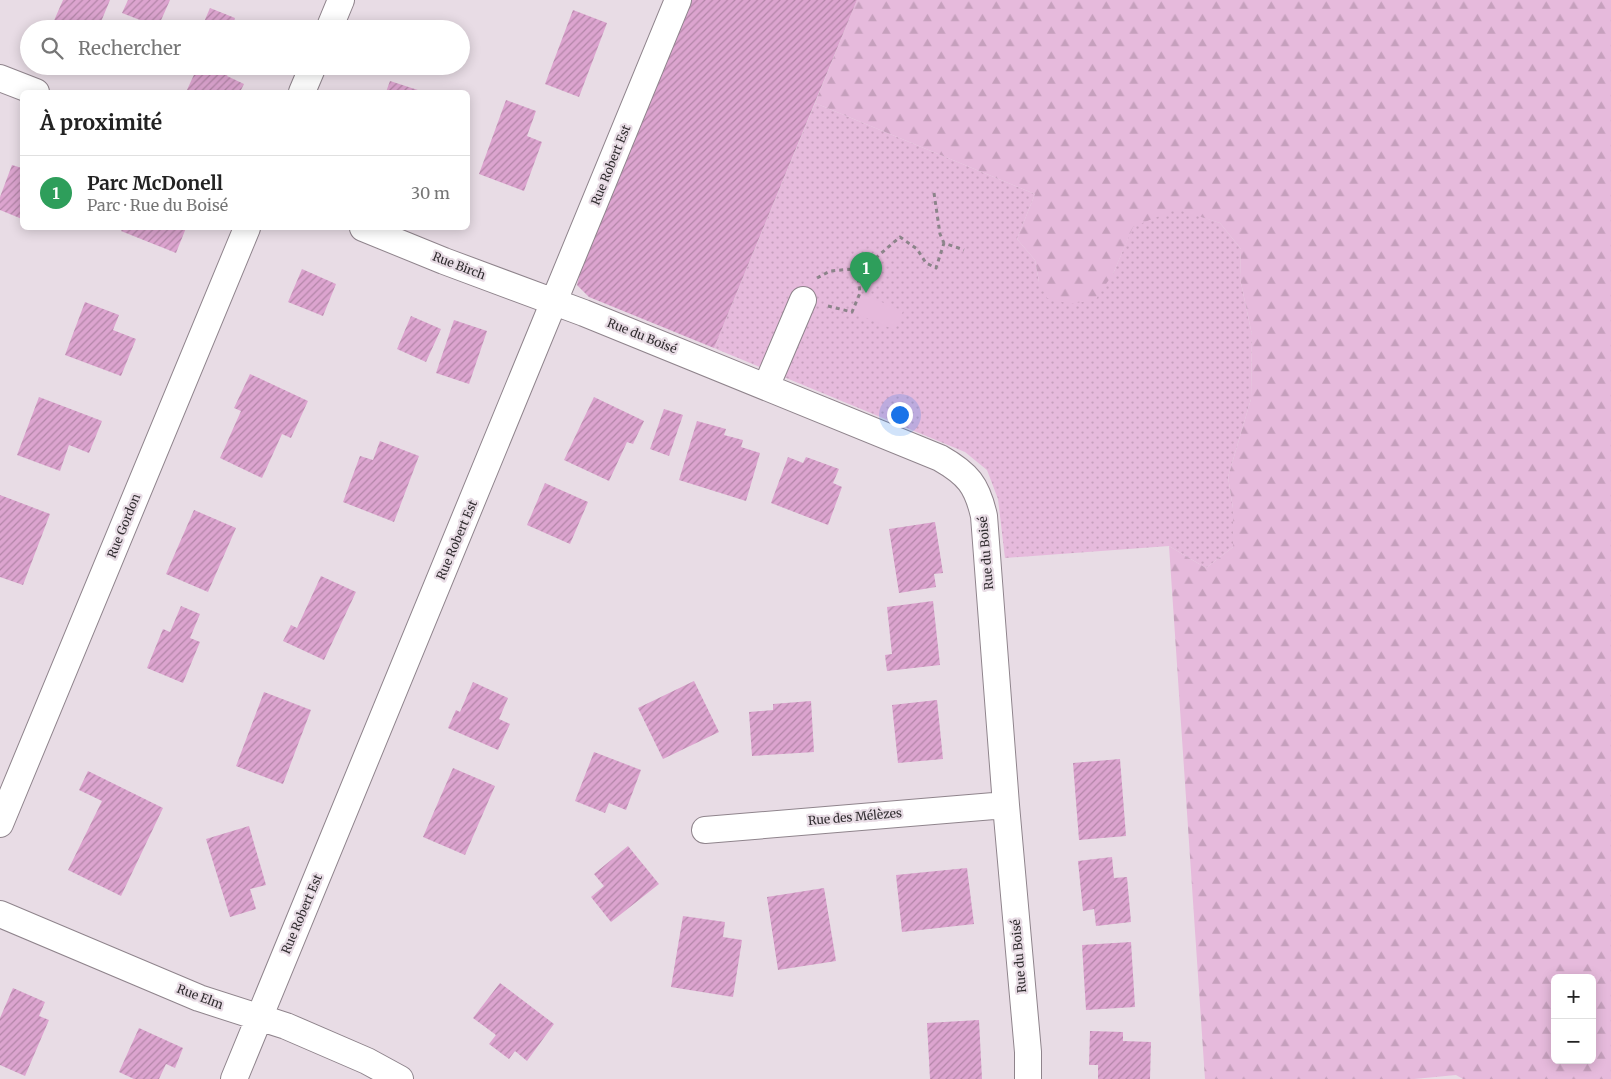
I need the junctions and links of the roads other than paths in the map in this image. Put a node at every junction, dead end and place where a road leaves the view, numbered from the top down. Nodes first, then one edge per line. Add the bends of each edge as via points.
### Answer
1 (341, 0) edge
2 (678, 0) edge
3 (333, 20) edge
4 (309, 75) edge
5 (0, 78) edge
6 (31, 90) edge
7 (303, 90) edge
8 (246, 230) edge
9 (368, 230) edge
10 (803, 300) road end
11 (556, 302) junction
12 (766, 387) junction
13 (1006, 805) junction
14 (0, 824) edge
15 (705, 830) dead end
16 (0, 914) edge
17 (258, 1018) junction
18 (234, 1079) edge
19 (400, 1079) edge
20 (1028, 1079) edge

1 - 3 street
2 - 11 street, Rue Robert Est
4 - 7 street
5 - 6 street
8 - 14 street, Rue Gordon
9 - 11 street, Rue Birch
10 - 12 street
11 - 12 street, Rue du Boisé
11 - 17 street, Rue Robert Est
12 - 13 street, Rue du Boisé via 940,458 970,480 980,496
13 - 15 street, Rue des Mélèzes
13 - 20 street, Rue du Boisé
16 - 17 street, Rue Elm via 199,998
17 - 18 street, Rue Robert Est
17 - 19 street, Rue Elm via 286,1026

